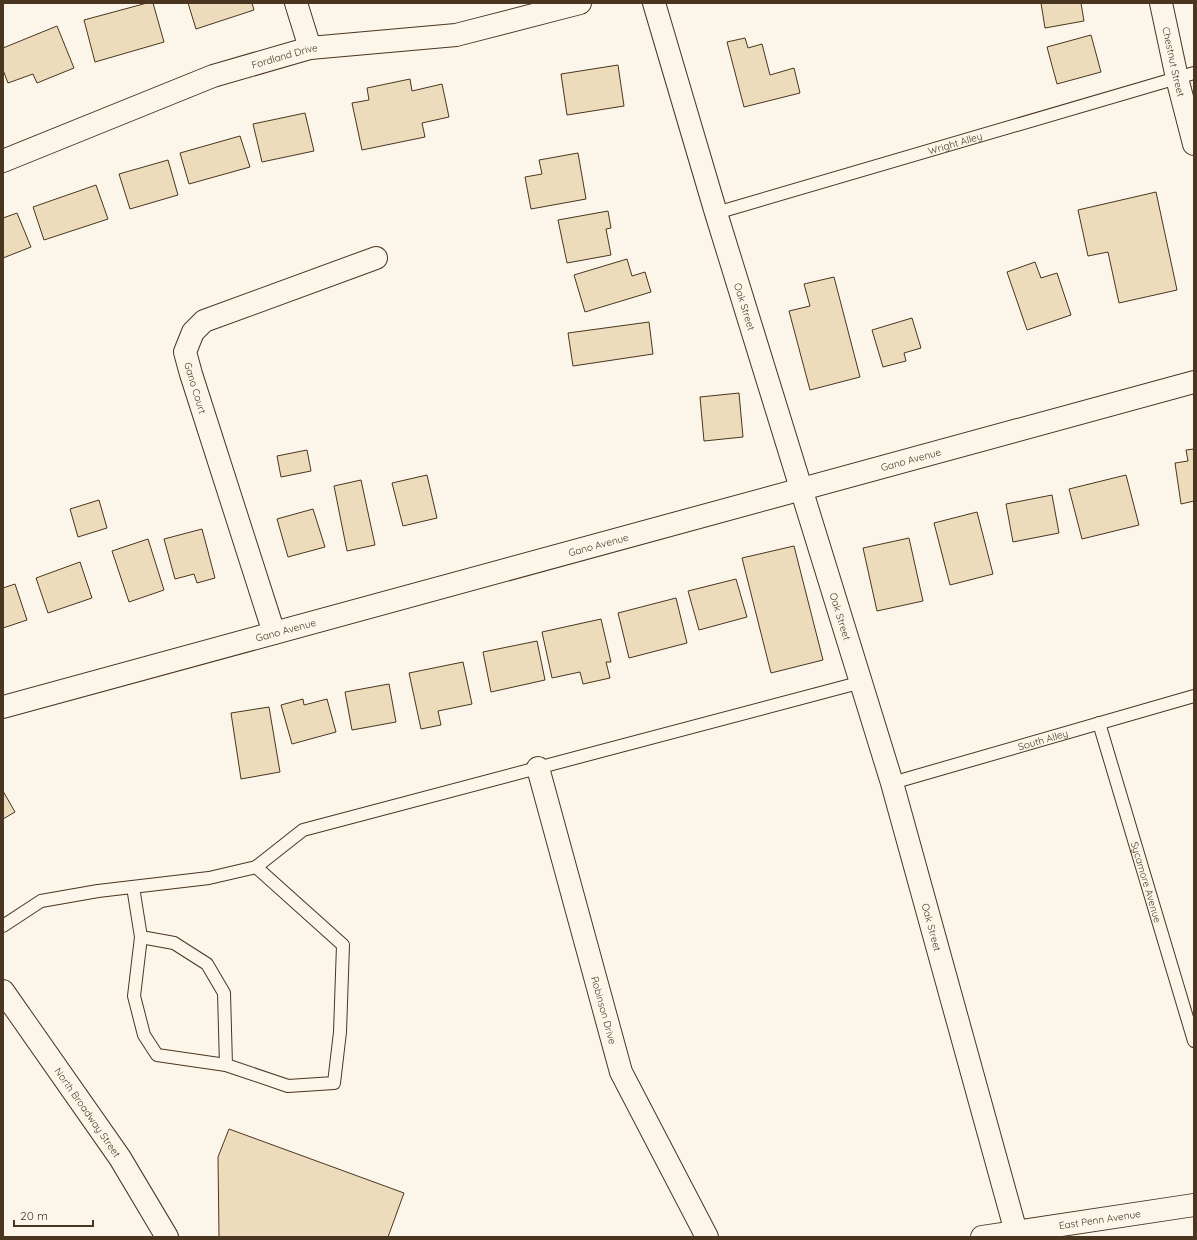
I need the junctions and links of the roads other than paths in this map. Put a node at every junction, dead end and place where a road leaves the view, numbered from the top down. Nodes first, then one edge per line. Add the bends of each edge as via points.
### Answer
1 (296, 3) edge
2 (580, 3) edge
3 (654, 3) edge
4 (1160, 3) edge
5 (310, 48) junction
6 (1186, 75) edge
7 (1194, 144) edge
8 (3, 161) edge
9 (716, 213) junction
10 (376, 258) dead end
11 (1194, 382) edge
12 (802, 489) junction
13 (274, 633) junction
14 (862, 682) junction
15 (1194, 696) edge
16 (3, 707) edge
17 (1099, 723) junction
18 (538, 768) junction
19 (892, 783) junction
20 (256, 867) junction
21 (133, 887) junction
22 (3, 926) edge
23 (141, 937) junction
24 (3, 991) edge
25 (1194, 1041) edge
26 (226, 1065) junction
27 (1194, 1205) edge
28 (1016, 1232) junction
29 (167, 1237) edge
30 (707, 1237) edge
31 (982, 1237) edge

1 - 5 street
2 - 5 street, Fordland Drive via 456,34
3 - 9 street, Oak Street
4 - 6 street, Chestnut Street
5 - 8 street, Fordland Drive via 213,76
6 - 7 street, Chestnut Street
6 - 9 lane, Wright Alley
9 - 12 street, Oak Street
10 - 13 street, Gano Court via 204,321 193,332 185,352
11 - 12 street, Gano Avenue
12 - 13 street, Gano Avenue
12 - 14 street, Oak Street
13 - 16 street, Gano Avenue
14 - 18 lane
14 - 19 street, Oak Street
15 - 17 lane, South Alley
17 - 19 lane, South Alley
17 - 25 lane, Sycamore Avenue
18 - 20 lane via 303,830
18 - 30 street, Robinson Drive via 621,1072
19 - 28 street, Oak Street
20 - 21 lane via 209,878
20 - 26 lane via 343,945 340,1032 334,1084 288,1086
21 - 22 lane via 41,900
21 - 23 lane
23 - 26 lane via 174,943 207,964 224,993
23 - 26 lane via 134,996 144,1035 157,1055
24 - 29 street, North Broadway Street via 120,1158
27 - 28 street, East Penn Avenue
28 - 31 street, East Penn Avenue

